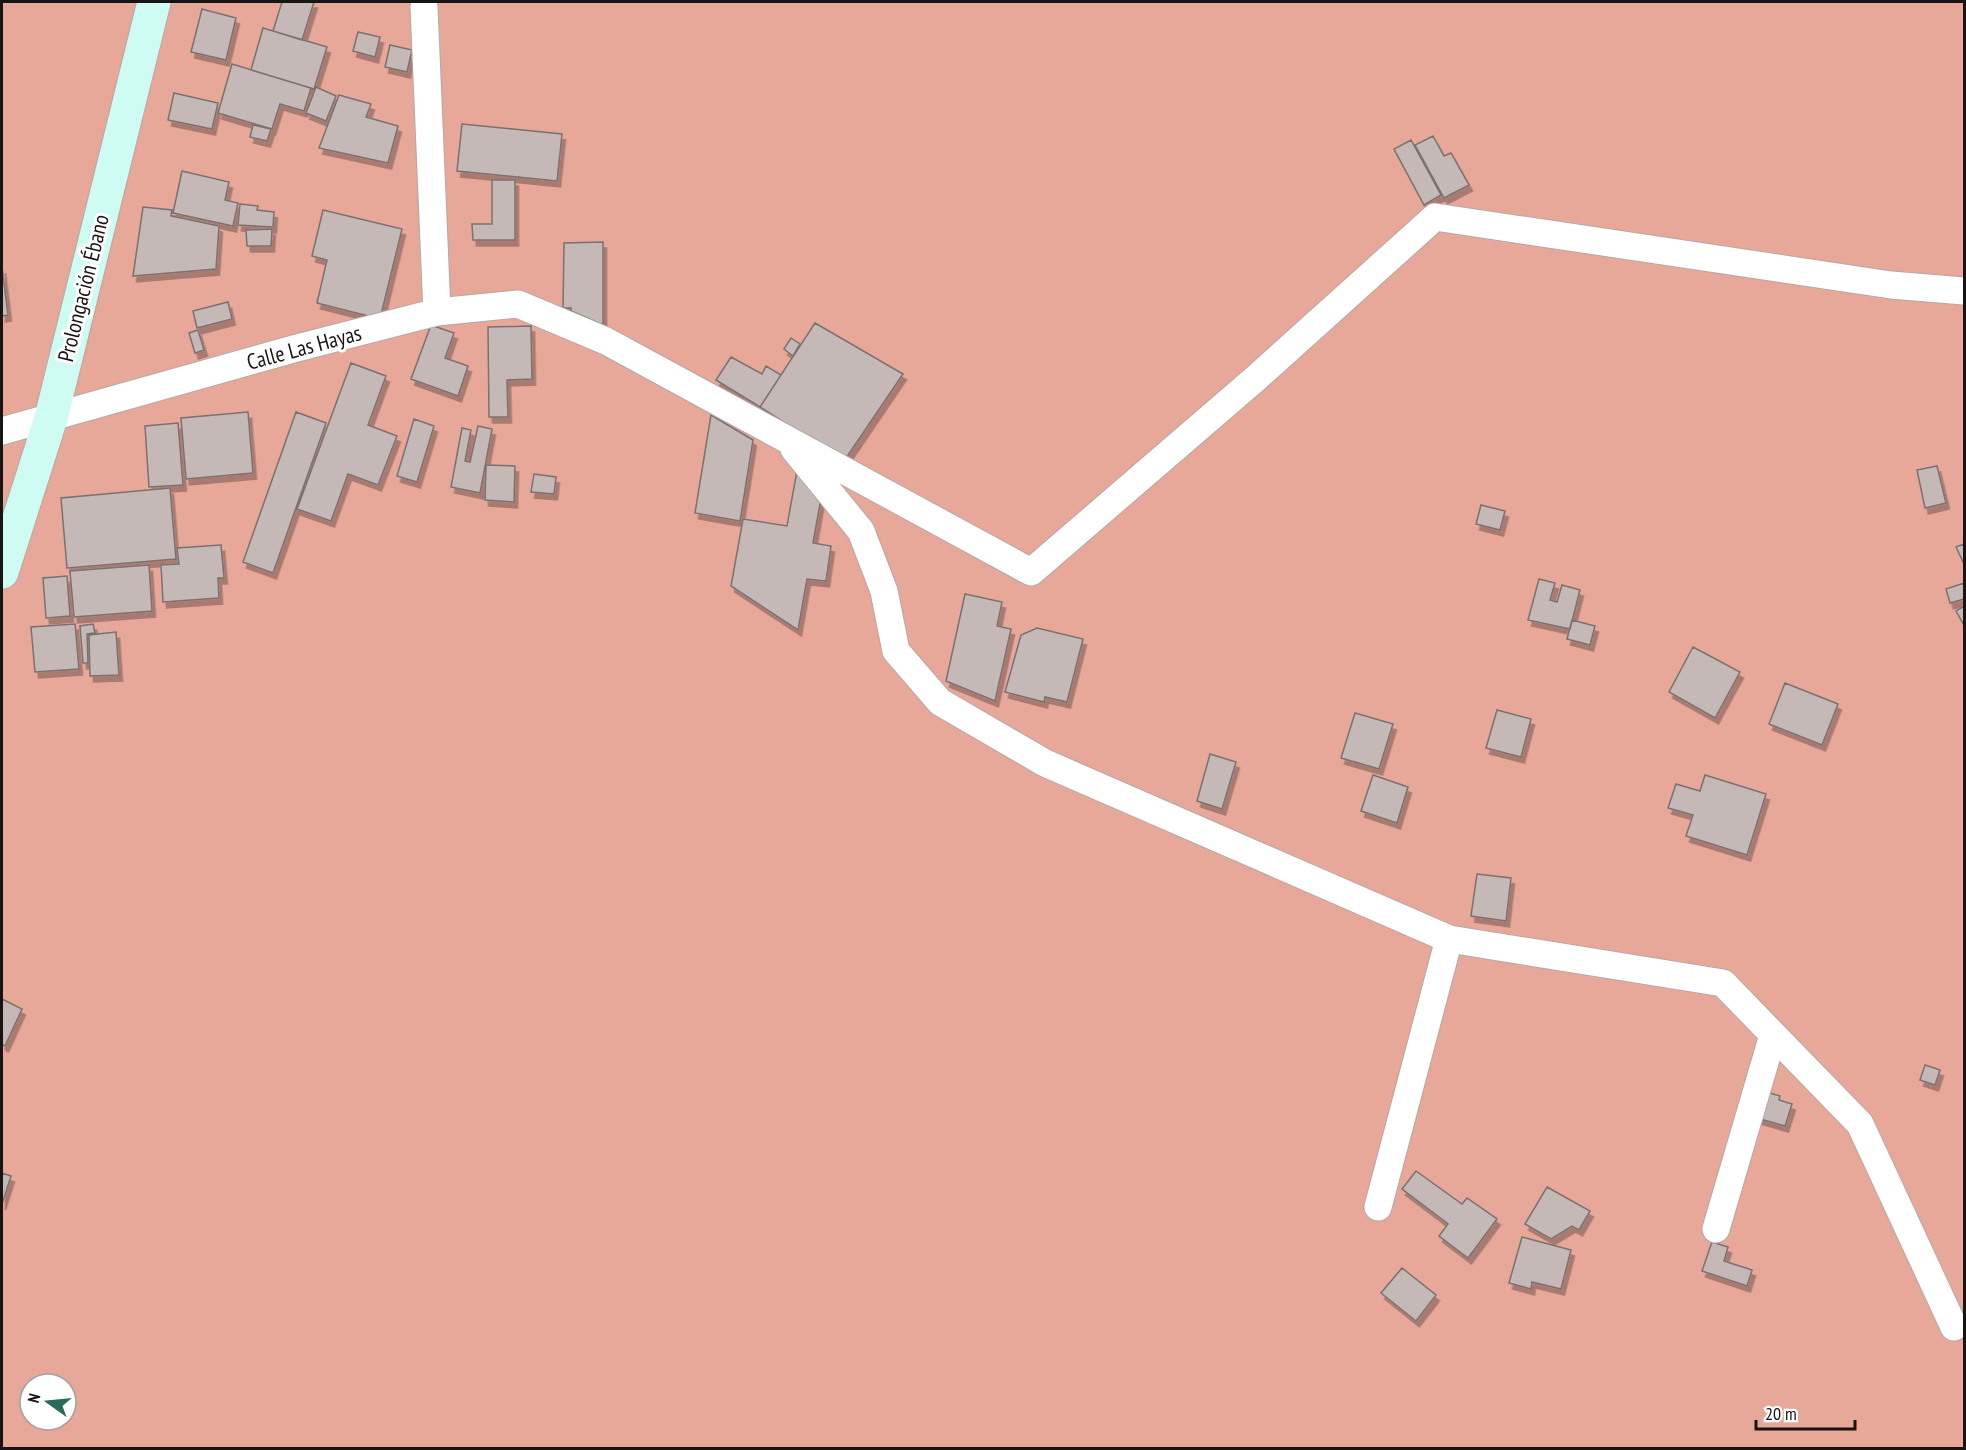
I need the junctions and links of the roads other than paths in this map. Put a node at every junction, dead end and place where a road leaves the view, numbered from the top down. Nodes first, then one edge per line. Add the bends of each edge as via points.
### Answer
1 (154, 2) edge
2 (424, 7) dead end
3 (1965, 291) edge
4 (437, 312) junction
5 (51, 418) junction
6 (2, 431) edge
7 (786, 439) junction
8 (2, 572) edge
9 (1449, 939) junction
10 (1773, 1035) junction
11 (1378, 1207) dead end
12 (1716, 1229) dead end
13 (1954, 1327) dead end

1 - 5 street, Prolongación Ébano
2 - 4 street
3 - 7 street, Calle Las Hayas via 1891,285 1435,217 1031,572
4 - 5 street, Calle Las Hayas
4 - 7 street, Calle Las Hayas via 519,304 606,341
5 - 6 street, Calle Las Hayas
5 - 8 street, Prolongación Ébano
7 - 9 street via 861,531 884,591 896,651 940,702 1045,763
9 - 10 street via 1723,983
9 - 11 street
10 - 12 street
10 - 13 street via 1860,1124

